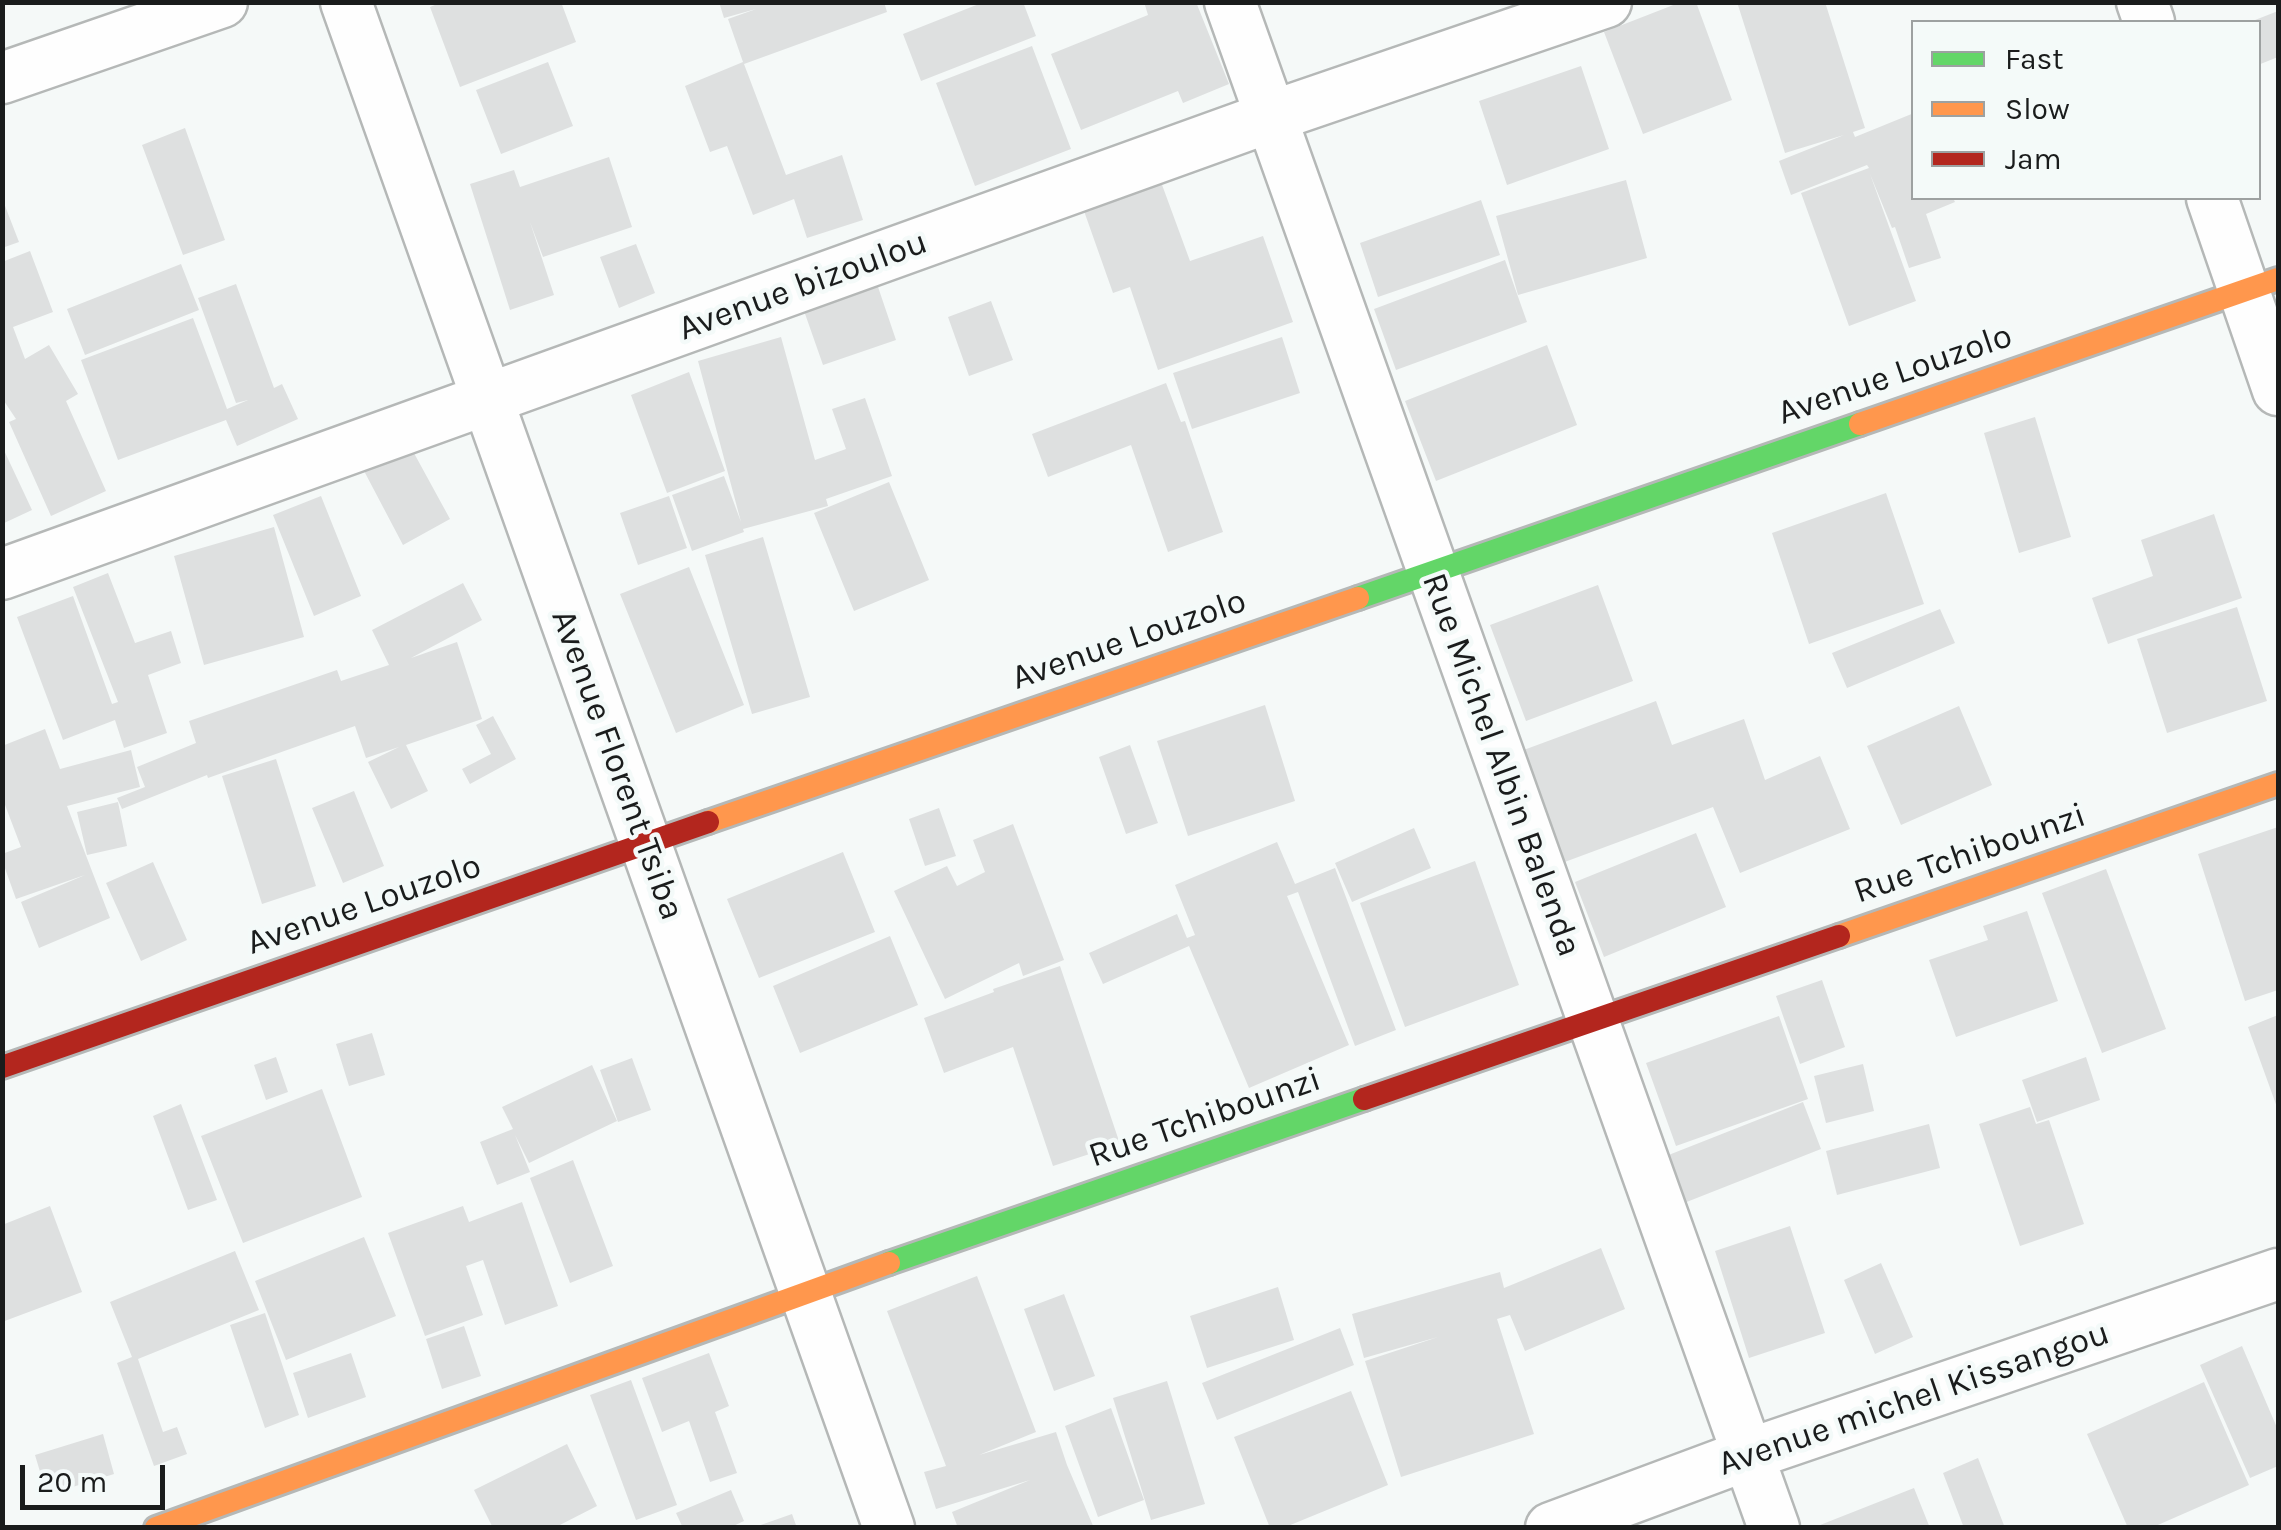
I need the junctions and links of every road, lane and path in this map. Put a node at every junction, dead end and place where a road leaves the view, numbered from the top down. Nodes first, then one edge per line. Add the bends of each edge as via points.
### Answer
1 (222, 2) edge
2 (346, 2) edge
3 (1230, 2) edge
4 (1606, 2) edge
5 (2, 78) edge
6 (1270, 116) junction
7 (2213, 200) edge
8 (2262, 285) edge
9 (2278, 390) edge
10 (487, 400) junction
11 (1432, 572) junction
12 (2, 574) edge
13 (2278, 784) edge
14 (645, 844) junction
15 (1593, 1022) junction
16 (2, 1067) edge
17 (2278, 1274) edge
18 (806, 1292) junction
19 (1747, 1455) junction
20 (156, 1528) edge
21 (889, 1528) edge
22 (1552, 1528) edge
23 (1774, 1528) edge

1 - 5 street
2 - 10 street, Avenue Florent Tsiba
3 - 6 street, Rue Michel Albin Balenda
4 - 6 street, Avenue bizoulou
6 - 10 street, Avenue bizoulou
6 - 11 street, Rue Michel Albin Balenda
7 - 8 street
8 - 9 street
8 - 11 street, Avenue Louzolo
10 - 12 street, Avenue bizoulou
10 - 14 street, Avenue Florent Tsiba
11 - 14 street, Avenue Louzolo
11 - 15 street, Rue Michel Albin Balenda
13 - 15 street, Rue Tchibounzi
14 - 16 street, Avenue Louzolo
14 - 18 street, Avenue Florent Tsiba
15 - 18 street, Rue Tchibounzi
15 - 19 street, Rue Michel Albin Balenda
17 - 19 street, Avenue michel Kissangou
18 - 20 street, Rue Tchibounzi
18 - 21 street, Avenue Florent Tsiba
19 - 22 street, Avenue michel Kissangou
19 - 23 street, Rue Michel Albin Balenda

